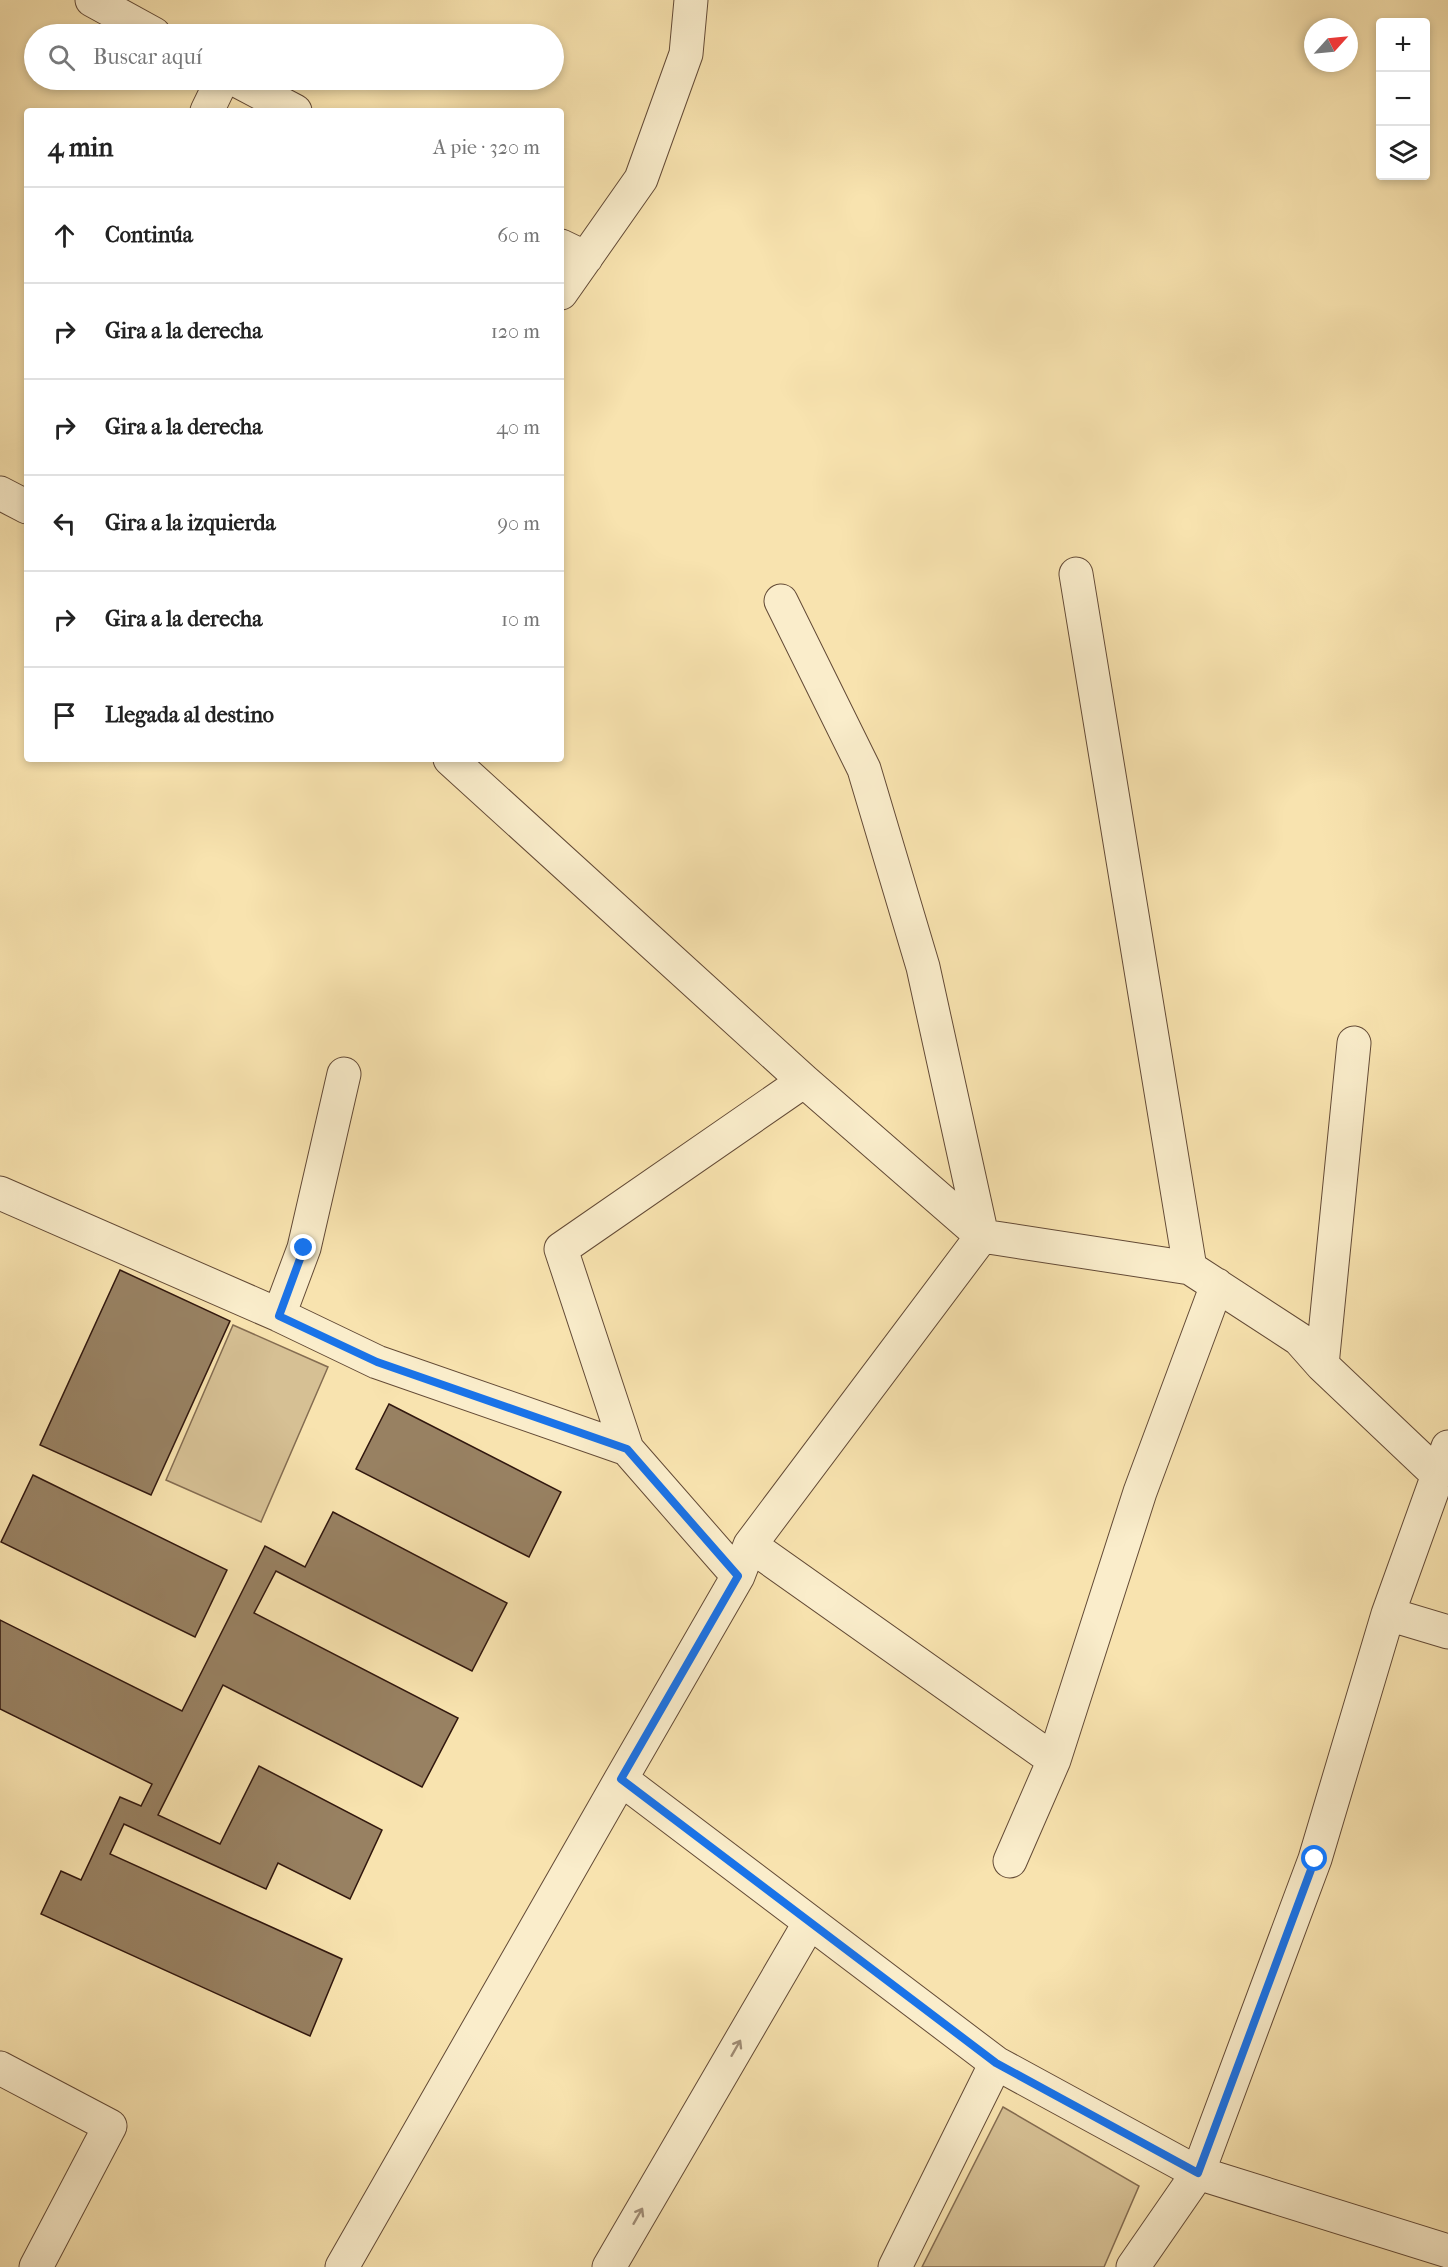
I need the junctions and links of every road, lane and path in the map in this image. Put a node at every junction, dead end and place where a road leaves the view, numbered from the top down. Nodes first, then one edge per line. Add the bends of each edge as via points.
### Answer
1 (92, 0) edge
2 (691, 0) edge
3 (136, 24) edge
4 (217, 90) edge
5 (255, 90) edge
6 (208, 108) edge
7 (289, 108) edge
8 (573, 252) edge
9 (564, 283) edge
10 (1076, 574) dead end
11 (781, 601) dead end
12 (453, 762) edge
13 (1354, 1043) dead end
14 (344, 1074) dead end
15 (804, 1081) junction
16 (0, 1193) edge
17 (982, 1236) junction
18 (1190, 1268) junction
19 (1217, 1285) junction
20 (279, 1316) junction
21 (1322, 1365) junction
22 (627, 1449) junction
23 (1442, 1460) edge
24 (750, 1545) junction
25 (738, 1576) junction
26 (1388, 1614) junction
27 (1448, 1632) edge
28 (1054, 1760) junction
29 (621, 1779) junction
30 (1010, 1860) dead end
31 (810, 1922) junction
32 (996, 2063) junction
33 (0, 2068) edge
34 (1198, 2173) junction
35 (1448, 2251) edge
36 (36, 2267) edge
37 (342, 2267) edge
38 (609, 2267) edge
39 (896, 2267) edge
40 (1133, 2267) edge

1 - 3 street
2 - 8 street via 686,54 641,179
4 - 6 street
5 - 7 street
8 - 9 street
10 - 18 street
11 - 17 street via 864,769 923,967
12 - 15 street
13 - 21 street
14 - 20 street via 304,1248
15 - 17 street
15 - 22 street via 561,1249
16 - 20 street
17 - 18 street
17 - 24 street
18 - 19 street
19 - 21 street via 1299,1339
19 - 28 street via 1140,1492
20 - 22 street via 377,1362
21 - 23 street
22 - 25 street
23 - 26 street
24 - 25 street
24 - 28 street
25 - 29 street
26 - 27 street
26 - 34 street via 1315,1859
28 - 30 street
29 - 31 street
29 - 37 street
31 - 32 street
38 -> 31 street
32 - 34 street
32 - 39 street
33 - 36 street via 110,2126
34 - 35 street
34 - 40 street

